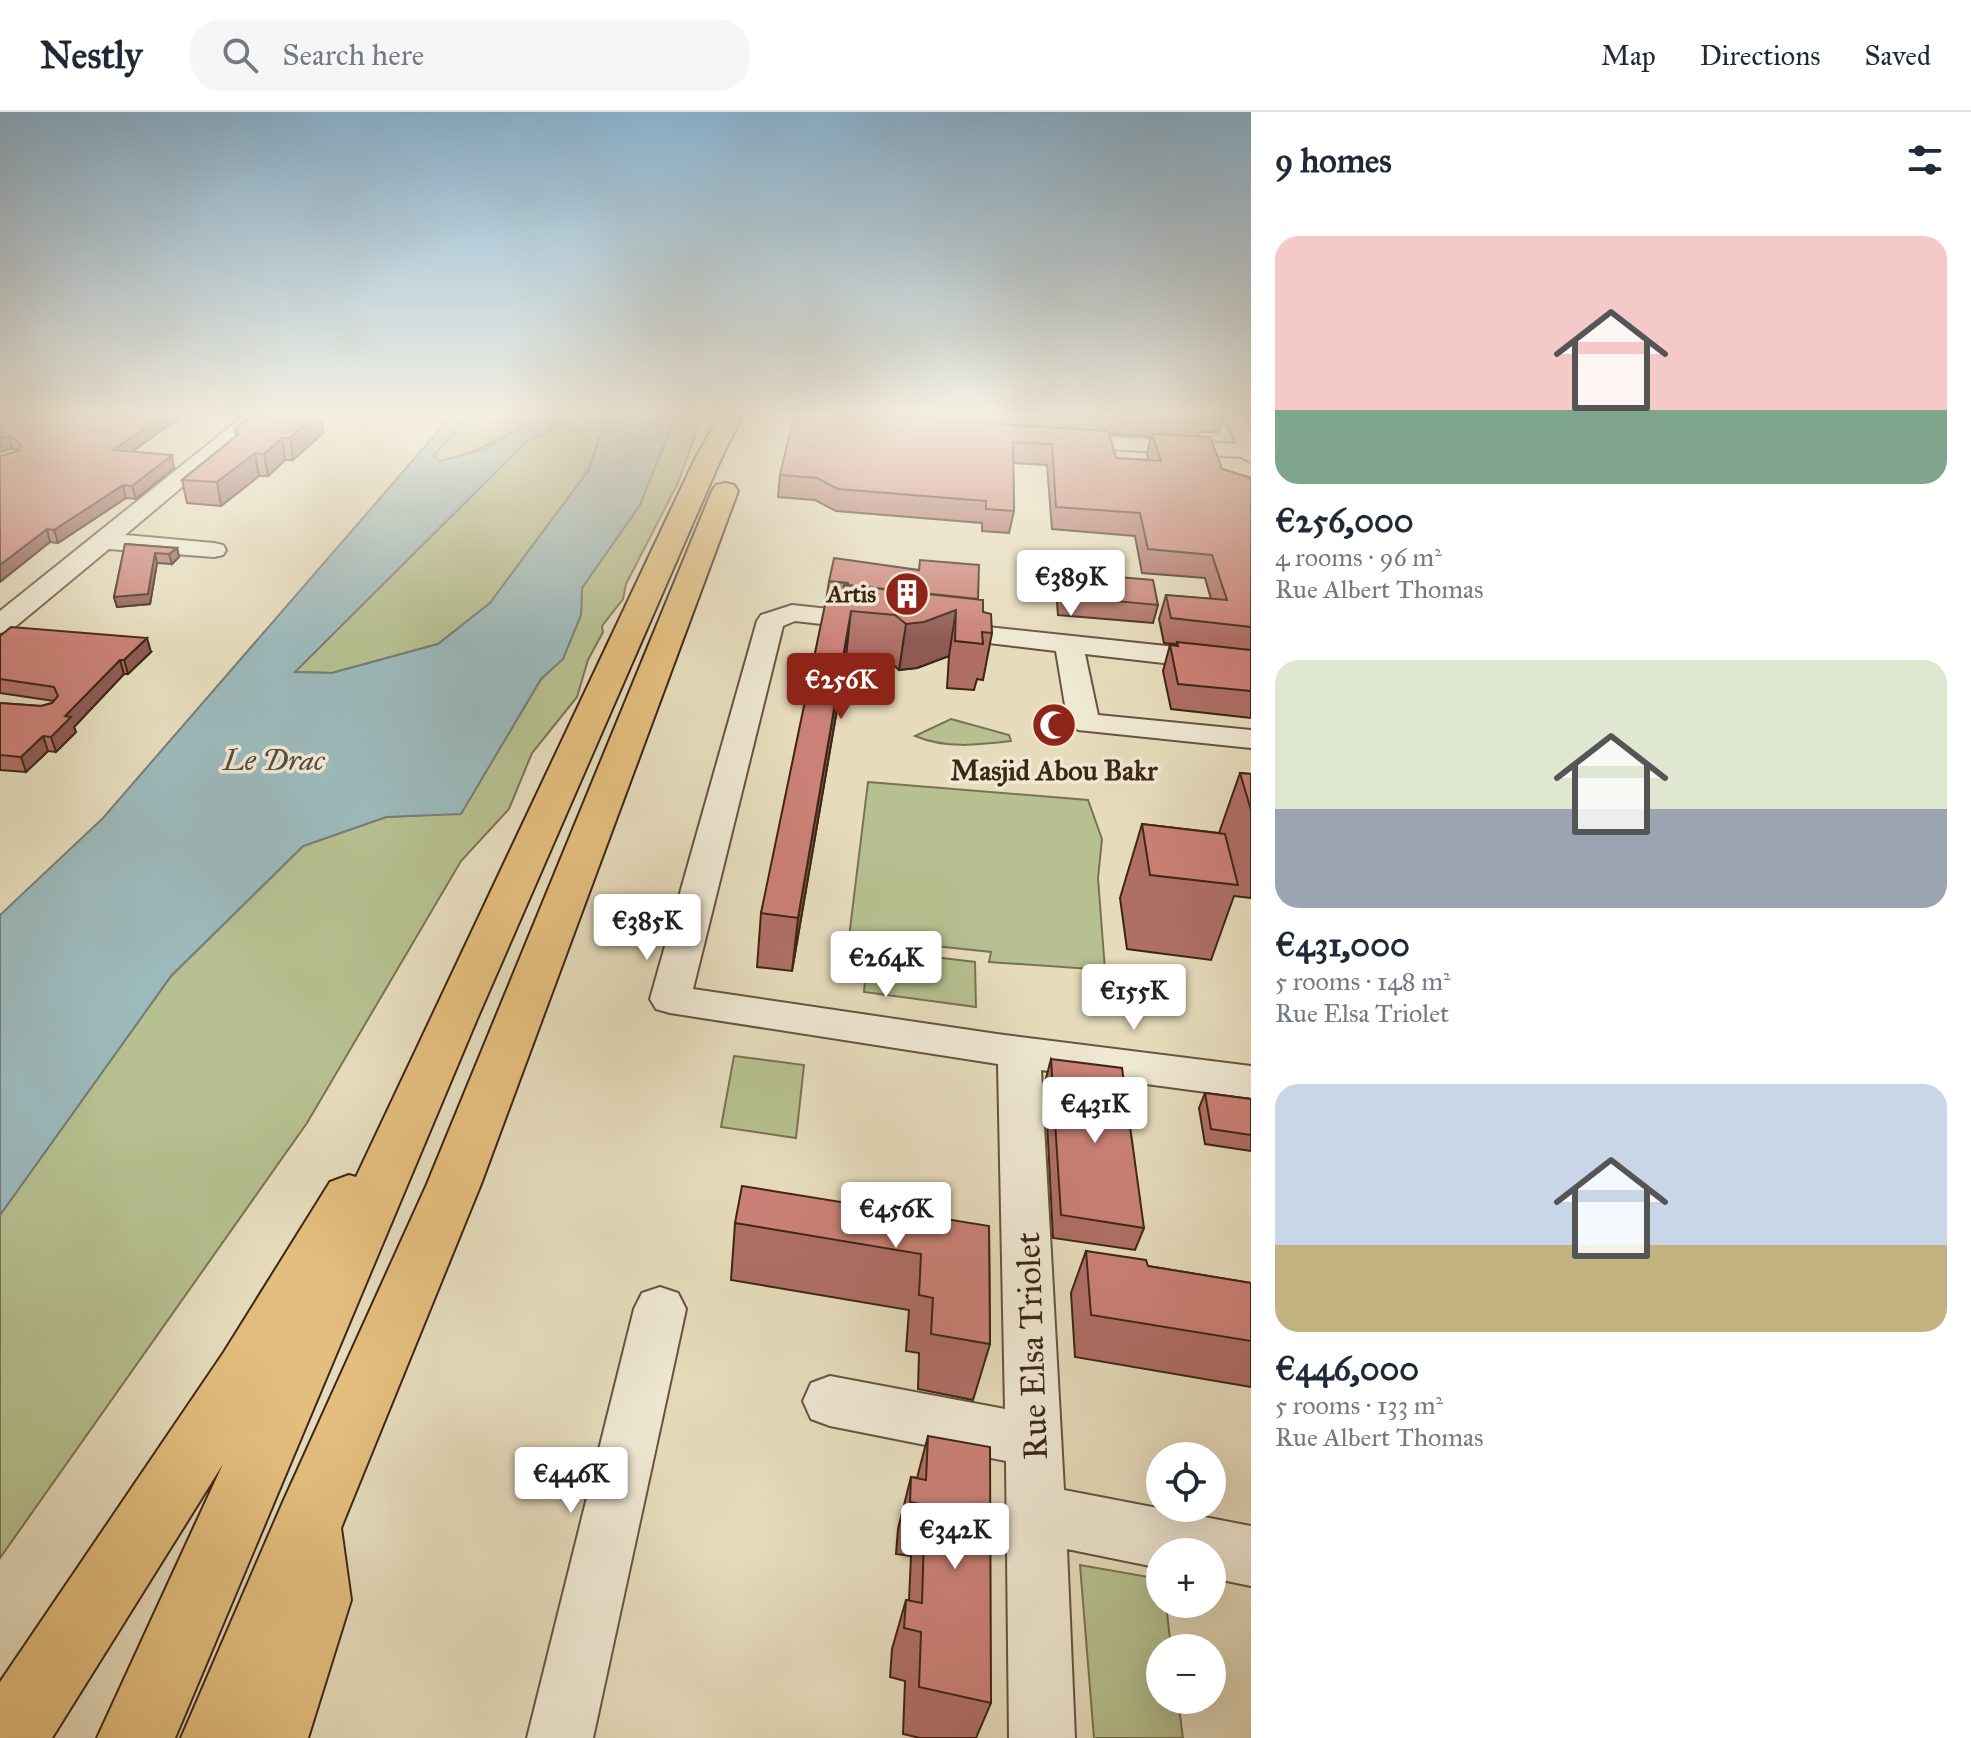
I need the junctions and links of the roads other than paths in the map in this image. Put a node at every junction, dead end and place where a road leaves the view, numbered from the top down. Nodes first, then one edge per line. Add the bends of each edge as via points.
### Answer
1 (166, 490) edge
2 (694, 490) edge
3 (725, 490) edge
4 (104, 541) junction
5 (214, 550) dead end
6 (36, 594) junction
7 (0, 597) edge
8 (0, 625) edge
9 (1069, 644) junction
10 (1251, 664) edge
11 (1251, 739) edge
12 (453, 1019) junction
13 (1019, 1051) junction
14 (1251, 1082) edge
15 (660, 1309) dead end
16 (830, 1401) dead end
17 (1034, 1441) junction
18 (1037, 1514) junction
19 (307, 1526) junction
20 (1251, 1556) edge
21 (8, 1738) edge
22 (136, 1738) edge
23 (220, 1738) edge
24 (269, 1738) edge
25 (560, 1738) edge
26 (1042, 1738) edge

1 - 4 street
2 - 12 highway
3 - 19 highway via 454,1184
4 - 5 street
4 - 6 street
6 - 7 street
6 - 8 street
9 - 10 street
9 - 11 street via 1082,717 1089,723
9 - 13 street via 792,613 771,621 670,999
12 - 21 highway via 246,1372
12 - 22 highway
13 - 14 street
13 - 17 street, Rue Elsa Triolet
15 - 25 street
16 - 17 street
17 - 18 street, Rue Elsa Triolet
18 - 20 street
18 - 26 street, Rue Elsa Triolet
19 - 23 highway
19 - 24 highway via 315,1600

